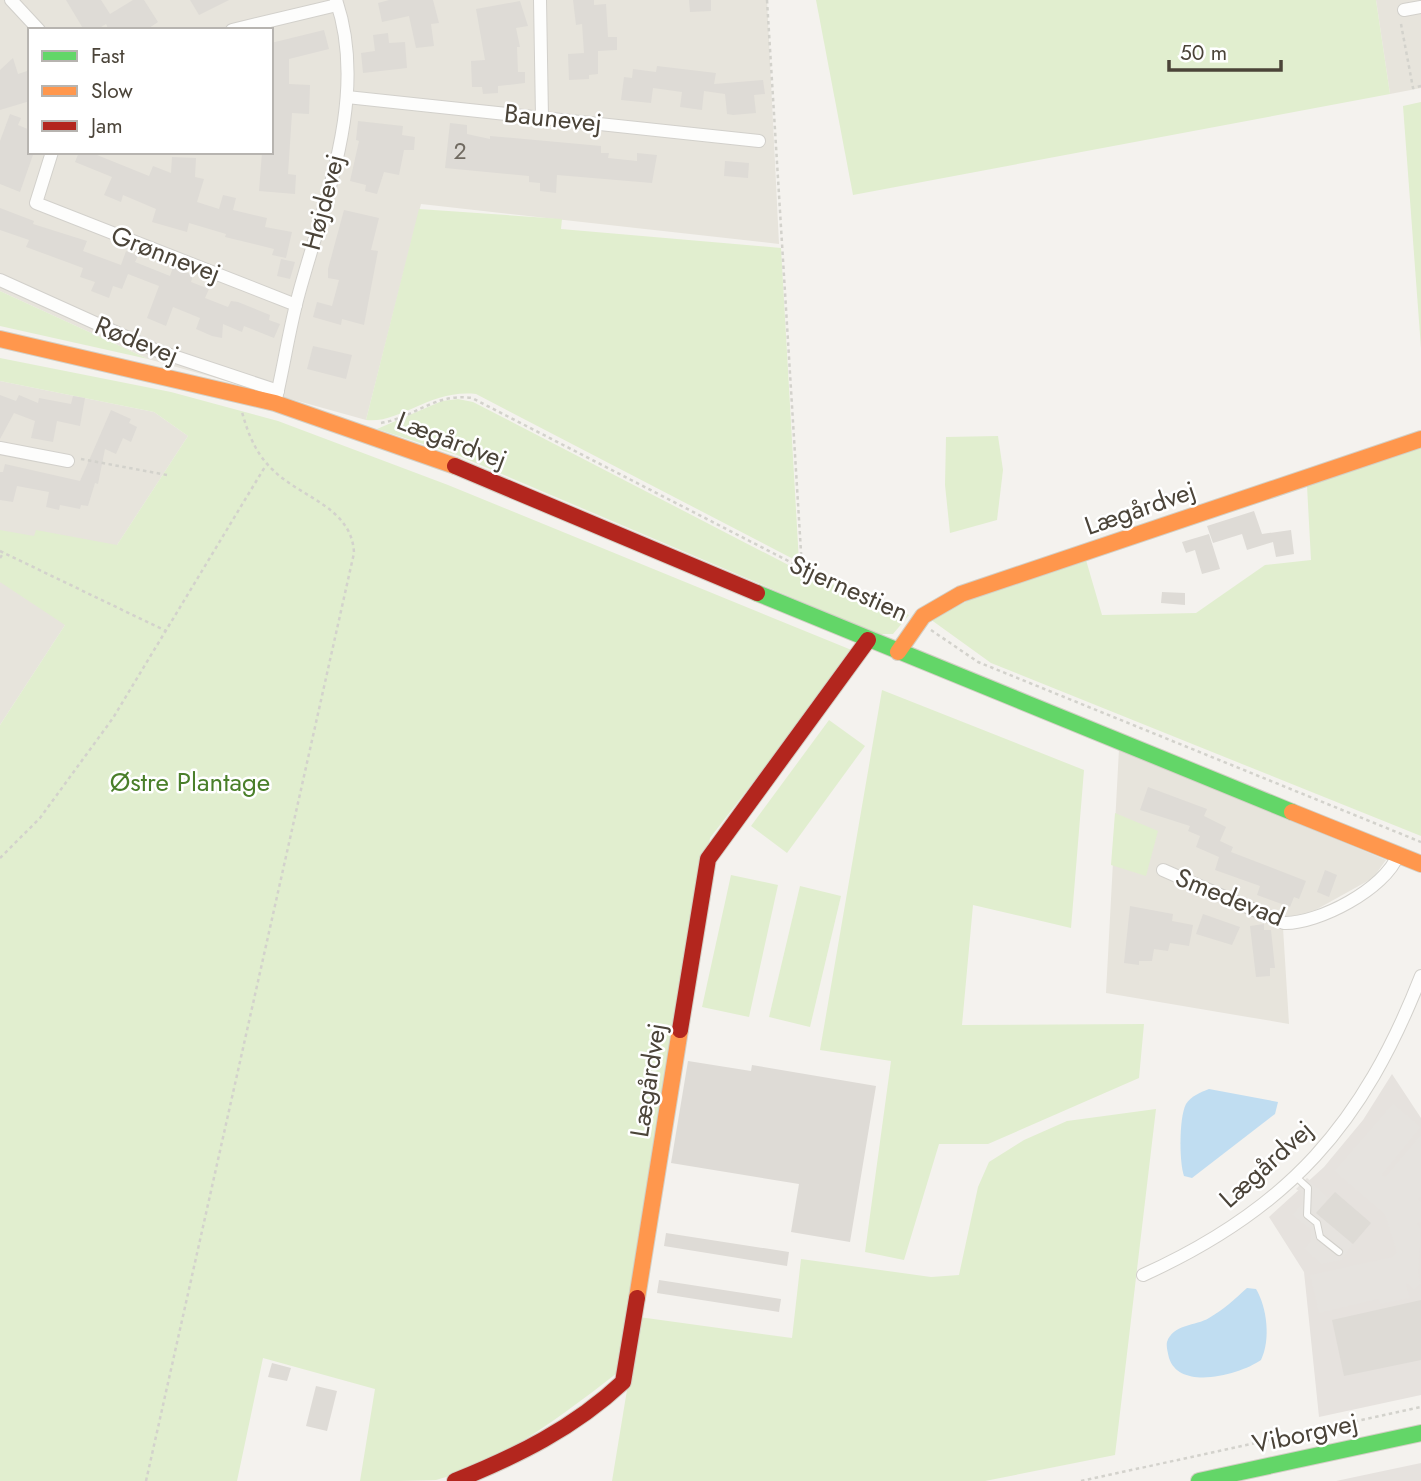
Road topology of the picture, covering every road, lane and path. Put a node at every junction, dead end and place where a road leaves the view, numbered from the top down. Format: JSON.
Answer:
{"nodes":[{"id":1,"x":11,"y":0,"type":"edge"},
{"id":2,"x":540,"y":0,"type":"edge"},
{"id":3,"x":766,"y":0,"type":"edge"},
{"id":4,"x":337,"y":2,"type":"edge"},
{"id":5,"x":1421,"y":7,"type":"edge"},
{"id":6,"x":1401,"y":11,"type":"joint"},
{"id":7,"x":37,"y":28,"type":"edge"},
{"id":8,"x":240,"y":28,"type":"edge"},
{"id":9,"x":1421,"y":86,"type":"edge"},
{"id":10,"x":347,"y":97,"type":"junction"},
{"id":11,"x":542,"y":117,"type":"junction"},
{"id":12,"x":760,"y":141,"type":"dead end"},
{"id":13,"x":51,"y":154,"type":"edge"},
{"id":14,"x":0,"y":280,"type":"edge"},
{"id":15,"x":296,"y":306,"type":"junction"},
{"id":16,"x":0,"y":339,"type":"edge"},
{"id":17,"x":277,"y":397,"type":"junction"},
{"id":18,"x":253,"y":412,"type":"dead end"},
{"id":19,"x":378,"y":424,"type":"dead end"},
{"id":20,"x":1421,"y":439,"type":"edge"},
{"id":21,"x":0,"y":448,"type":"edge"},
{"id":22,"x":68,"y":461,"type":"joint"},
{"id":23,"x":267,"y":464,"type":"junction"},
{"id":24,"x":167,"y":475,"type":"dead end"},
{"id":25,"x":2,"y":551,"type":"edge"},
{"id":26,"x":0,"y":558,"type":"edge"},
{"id":27,"x":802,"y":568,"type":"junction"},
{"id":28,"x":918,"y":618,"type":"junction"},
{"id":29,"x":166,"y":631,"type":"junction"},
{"id":30,"x":868,"y":640,"type":"junction"},
{"id":31,"x":898,"y":652,"type":"junction"},
{"id":32,"x":1421,"y":842,"type":"edge"},
{"id":33,"x":1398,"y":855,"type":"junction"},
{"id":34,"x":0,"y":858,"type":"edge"},
{"id":35,"x":1421,"y":864,"type":"edge"},
{"id":36,"x":1163,"y":870,"type":"dead end"},
{"id":37,"x":1421,"y":976,"type":"edge"},
{"id":38,"x":1296,"y":1177,"type":"junction"},
{"id":39,"x":1339,"y":1252,"type":"dead end"},
{"id":40,"x":1143,"y":1275,"type":"dead end"},
{"id":41,"x":1421,"y":1408,"type":"edge"},
{"id":42,"x":1421,"y":1433,"type":"edge"},
{"id":43,"x":146,"y":1481,"type":"edge"},
{"id":44,"x":455,"y":1481,"type":"edge"},
{"id":45,"x":1081,"y":1481,"type":"edge"},
{"id":46,"x":1199,"y":1481,"type":"edge"}],
"edges":[{"from":1,"to":7,"type":"street"},
{"from":2,"to":11,"type":"street"},
{"from":3,"to":27,"type":"path"},
{"from":4,"to":8,"type":"street"},
{"from":4,"to":10,"type":"street","name":"Højdevej"},
{"from":5,"to":6,"type":"street"},
{"from":6,"to":9,"type":"path"},
{"from":10,"to":11,"type":"street","name":"Baunevej"},
{"from":10,"to":15,"type":"street","name":"Højdevej"},
{"from":11,"to":12,"type":"street","name":"Baunevej"},
{"from":13,"to":15,"type":"street","name":"Grønnevej"},
{"from":14,"to":17,"type":"street","name":"Rødevej"},
{"from":15,"to":17,"type":"street","name":"Højdevej"},
{"from":16,"to":17,"type":"street","name":"Lægårdvej"},
{"from":17,"to":30,"type":"street","name":"Lægårdvej"},
{"from":18,"to":23,"type":"path"},
{"from":19,"to":27,"type":"path","name":"Stjernestien"},
{"from":20,"to":28,"type":"street","name":"Lægårdvej"},
{"from":21,"to":22,"type":"street"},
{"from":22,"to":24,"type":"path"},
{"from":23,"to":29,"type":"path"},
{"from":23,"to":43,"type":"path"},
{"from":25,"to":26,"type":"path"},
{"from":25,"to":29,"type":"path"},
{"from":27,"to":28,"type":"path","name":"Stjernestien"},
{"from":28,"to":31,"type":"street","name":"Lægårdvej"},
{"from":28,"to":32,"type":"path","name":"Stjernestien"},
{"from":29,"to":34,"type":"path"},
{"from":30,"to":31,"type":"street","name":"Lægårdvej"},
{"from":30,"to":44,"type":"street","name":"Lægårdvej"},
{"from":31,"to":33,"type":"street","name":"Lægårdvej"},
{"from":33,"to":35,"type":"street","name":"Lægårdvej"},
{"from":33,"to":36,"type":"street","name":"Smedevad"},
{"from":37,"to":38,"type":"street","name":"Lægårdvej"},
{"from":38,"to":39,"type":"lane"},
{"from":38,"to":40,"type":"street","name":"Lægårdvej"},
{"from":41,"to":45,"type":"path"},
{"from":42,"to":46,"type":"street","name":"Viborgvej"}]}
